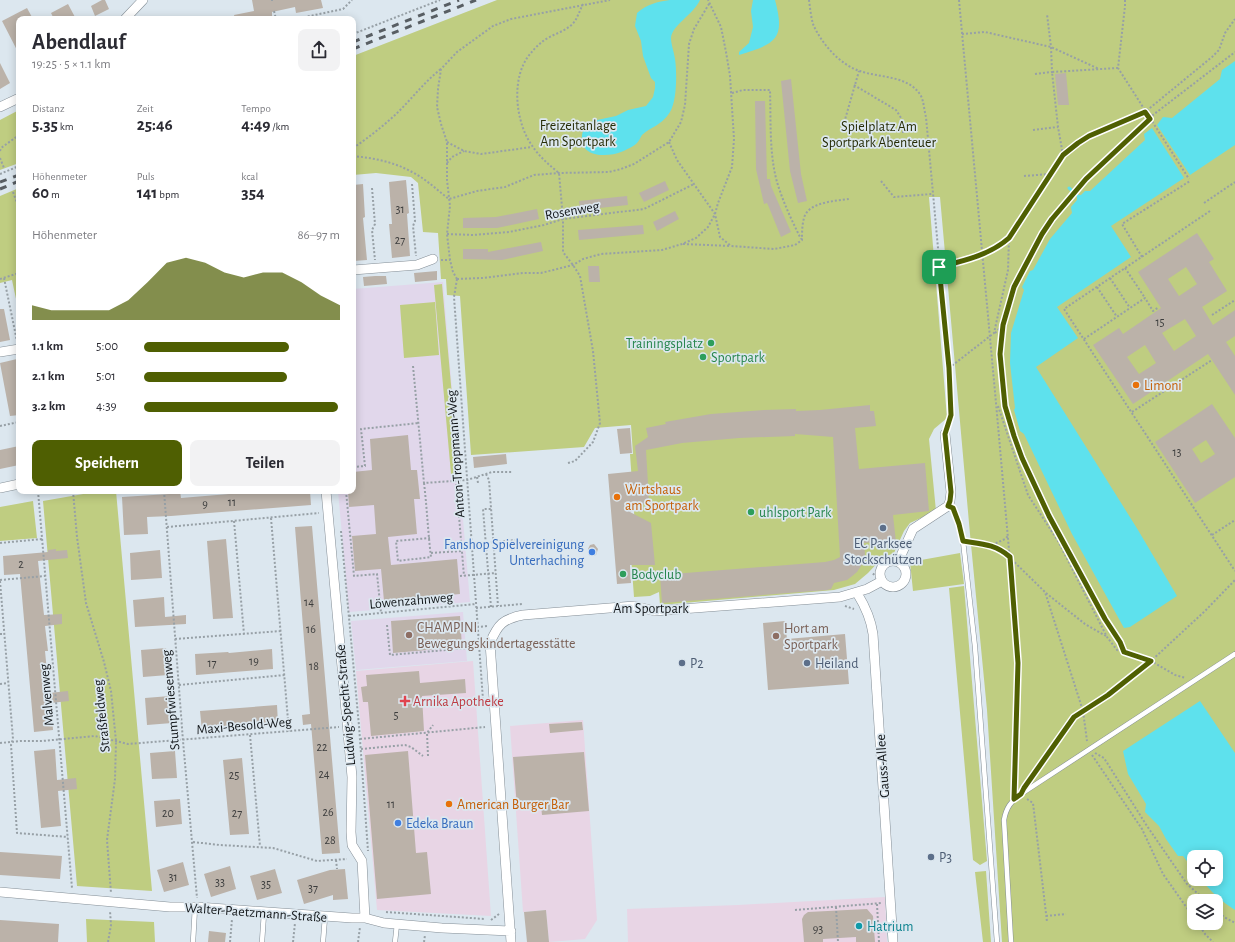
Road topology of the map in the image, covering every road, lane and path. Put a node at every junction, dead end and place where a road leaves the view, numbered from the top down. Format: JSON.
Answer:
{"nodes":[{"id":1,"x":143,"y":0,"type":"edge"},
{"id":2,"x":352,"y":0,"type":"edge"},
{"id":3,"x":440,"y":0,"type":"edge"},
{"id":4,"x":610,"y":0,"type":"edge"},
{"id":5,"x":708,"y":0,"type":"edge"},
{"id":6,"x":809,"y":0,"type":"edge"},
{"id":7,"x":959,"y":0,"type":"edge"},
{"id":8,"x":1125,"y":0,"type":"edge"},
{"id":9,"x":433,"y":1,"type":"edge"},
{"id":10,"x":583,"y":4,"type":"junction"},
{"id":11,"x":709,"y":4,"type":"junction"},
{"id":12,"x":274,"y":11,"type":"dead end"},
{"id":13,"x":1047,"y":14,"type":"dead end"},
{"id":14,"x":128,"y":16,"type":"edge"},
{"id":15,"x":275,"y":16,"type":"edge"},
{"id":16,"x":310,"y":16,"type":"edge"},
{"id":17,"x":1235,"y":19,"type":"edge"},
{"id":18,"x":356,"y":33,"type":"edge"},
{"id":19,"x":962,"y":34,"type":"junction"},
{"id":20,"x":1051,"y":47,"type":"junction"},
{"id":21,"x":1235,"y":52,"type":"edge"},
{"id":22,"x":1118,"y":68,"type":"junction"},
{"id":23,"x":442,"y":69,"type":"junction"},
{"id":24,"x":1101,"y":69,"type":"junction"},
{"id":25,"x":859,"y":71,"type":"junction"},
{"id":26,"x":1052,"y":72,"type":"junction"},
{"id":27,"x":1035,"y":74,"type":"dead end"},
{"id":28,"x":854,"y":85,"type":"junction"},
{"id":29,"x":732,"y":93,"type":"junction"},
{"id":30,"x":16,"y":99,"type":"edge"},
{"id":31,"x":0,"y":107,"type":"edge"},
{"id":32,"x":1145,"y":112,"type":"junction"},
{"id":33,"x":1149,"y":118,"type":"junction"},
{"id":34,"x":1058,"y":127,"type":"junction"},
{"id":35,"x":842,"y":130,"type":"dead end"},
{"id":36,"x":1032,"y":130,"type":"dead end"},
{"id":37,"x":903,"y":133,"type":"dead end"},
{"id":38,"x":16,"y":137,"type":"edge"},
{"id":39,"x":447,"y":142,"type":"junction"},
{"id":40,"x":669,"y":142,"type":"junction"},
{"id":41,"x":356,"y":146,"type":"edge"},
{"id":42,"x":532,"y":147,"type":"junction"},
{"id":43,"x":0,"y":151,"type":"edge"},
{"id":44,"x":464,"y":151,"type":"junction"},
{"id":45,"x":1063,"y":155,"type":"junction"},
{"id":46,"x":356,"y":156,"type":"edge"},
{"id":47,"x":0,"y":158,"type":"edge"},
{"id":48,"x":448,"y":163,"type":"junction"},
{"id":49,"x":16,"y":167,"type":"edge"},
{"id":50,"x":4,"y":168,"type":"dead end"},
{"id":51,"x":559,"y":173,"type":"junction"},
{"id":52,"x":0,"y":174,"type":"edge"},
{"id":53,"x":1050,"y":174,"type":"junction"},
{"id":54,"x":1024,"y":176,"type":"dead end"},
{"id":55,"x":881,"y":181,"type":"dead end"},
{"id":56,"x":1235,"y":182,"type":"edge"},
{"id":57,"x":412,"y":184,"type":"dead end"},
{"id":58,"x":694,"y":184,"type":"junction"},
{"id":59,"x":372,"y":188,"type":"dead end"},
{"id":60,"x":13,"y":192,"type":"dead end"},
{"id":61,"x":932,"y":194,"type":"junction"},
{"id":62,"x":849,"y":198,"type":"dead end"},
{"id":63,"x":449,"y":199,"type":"junction"},
{"id":64,"x":16,"y":200,"type":"edge"},
{"id":65,"x":1204,"y":202,"type":"dead end"},
{"id":66,"x":1210,"y":211,"type":"dead end"},
{"id":67,"x":715,"y":214,"type":"junction"},
{"id":68,"x":563,"y":219,"type":"junction"},
{"id":69,"x":447,"y":234,"type":"junction"},
{"id":70,"x":1009,"y":238,"type":"junction"},
{"id":71,"x":802,"y":240,"type":"junction"},
{"id":72,"x":682,"y":244,"type":"junction"},
{"id":73,"x":732,"y":246,"type":"junction"},
{"id":74,"x":983,"y":253,"type":"junction"},
{"id":75,"x":1142,"y":256,"type":"junction"},
{"id":76,"x":433,"y":259,"type":"dead end"},
{"id":77,"x":416,"y":265,"type":"junction"},
{"id":78,"x":573,"y":265,"type":"junction"},
{"id":79,"x":939,"y":267,"type":"junction"},
{"id":80,"x":375,"y":268,"type":"junction"},
{"id":81,"x":1125,"y":268,"type":"junction"},
{"id":82,"x":356,"y":270,"type":"edge"},
{"id":83,"x":16,"y":274,"type":"edge"},
{"id":84,"x":4,"y":278,"type":"junction"},
{"id":85,"x":1110,"y":278,"type":"junction"},
{"id":86,"x":0,"y":279,"type":"edge"},
{"id":87,"x":457,"y":279,"type":"junction"},
{"id":88,"x":1097,"y":287,"type":"junction"},
{"id":89,"x":1145,"y":298,"type":"junction"},
{"id":90,"x":1235,"y":300,"type":"edge"},
{"id":91,"x":1159,"y":307,"type":"dead end"},
{"id":92,"x":1130,"y":308,"type":"junction"},
{"id":93,"x":1212,"y":315,"type":"dead end"},
{"id":94,"x":1117,"y":316,"type":"junction"},
{"id":95,"x":1003,"y":325,"type":"junction"},
{"id":96,"x":994,"y":333,"type":"junction"},
{"id":97,"x":16,"y":335,"type":"edge"},
{"id":98,"x":990,"y":337,"type":"junction"},
{"id":99,"x":1084,"y":339,"type":"junction"},
{"id":100,"x":16,"y":346,"type":"edge"},
{"id":101,"x":0,"y":352,"type":"edge"},
{"id":102,"x":1212,"y":360,"type":"dead end"},
{"id":103,"x":413,"y":366,"type":"dead end"},
{"id":104,"x":949,"y":368,"type":"junction"},
{"id":105,"x":996,"y":403,"type":"junction"},
{"id":106,"x":1132,"y":412,"type":"junction"},
{"id":107,"x":16,"y":423,"type":"edge"},
{"id":108,"x":419,"y":423,"type":"junction"},
{"id":109,"x":0,"y":426,"type":"edge"},
{"id":110,"x":945,"y":434,"type":"joint"},
{"id":111,"x":568,"y":463,"type":"dead end"},
{"id":112,"x":356,"y":467,"type":"edge"},
{"id":113,"x":512,"y":472,"type":"dead end"},
{"id":114,"x":486,"y":474,"type":"junction"},
{"id":115,"x":477,"y":477,"type":"junction"},
{"id":116,"x":456,"y":480,"type":"junction"},
{"id":117,"x":467,"y":480,"type":"junction"},
{"id":118,"x":424,"y":483,"type":"junction"},
{"id":119,"x":478,"y":483,"type":"dead end"},
{"id":120,"x":16,"y":485,"type":"edge"},
{"id":121,"x":0,"y":488,"type":"edge"},
{"id":122,"x":38,"y":494,"type":"edge"},
{"id":123,"x":74,"y":494,"type":"edge"},
{"id":124,"x":164,"y":494,"type":"edge"},
{"id":125,"x":326,"y":494,"type":"edge"},
{"id":126,"x":346,"y":494,"type":"edge"},
{"id":127,"x":948,"y":506,"type":"junction"},
{"id":128,"x":491,"y":509,"type":"junction"},
{"id":129,"x":318,"y":513,"type":"dead end"},
{"id":130,"x":271,"y":518,"type":"junction"},
{"id":131,"x":1235,"y":520,"type":"edge"},
{"id":132,"x":234,"y":522,"type":"junction"},
{"id":133,"x":167,"y":528,"type":"junction"},
{"id":134,"x":340,"y":530,"type":"dead end"},
{"id":135,"x":1008,"y":535,"type":"junction"},
{"id":136,"x":1212,"y":535,"type":"junction"},
{"id":137,"x":430,"y":538,"type":"junction"},
{"id":138,"x":42,"y":539,"type":"junction"},
{"id":139,"x":517,"y":540,"type":"dead end"},
{"id":140,"x":963,"y":541,"type":"junction"},
{"id":141,"x":493,"y":542,"type":"junction"},
{"id":142,"x":0,"y":543,"type":"edge"},
{"id":143,"x":486,"y":543,"type":"junction"},
{"id":144,"x":471,"y":544,"type":"junction"},
{"id":145,"x":992,"y":545,"type":"junction"},
{"id":146,"x":462,"y":551,"type":"junction"},
{"id":147,"x":431,"y":553,"type":"junction"},
{"id":148,"x":1010,"y":557,"type":"junction"},
{"id":149,"x":897,"y":558,"type":"junction"},
{"id":150,"x":1235,"y":571,"type":"edge"},
{"id":151,"x":496,"y":573,"type":"junction"},
{"id":152,"x":488,"y":574,"type":"junction"},
{"id":153,"x":474,"y":575,"type":"junction"},
{"id":154,"x":872,"y":575,"type":"dead end"},
{"id":155,"x":45,"y":576,"type":"junction"},
{"id":156,"x":460,"y":576,"type":"dead end"},
{"id":157,"x":464,"y":576,"type":"junction"},
{"id":158,"x":1235,"y":580,"type":"edge"},
{"id":159,"x":0,"y":581,"type":"edge"},
{"id":160,"x":882,"y":581,"type":"junction"},
{"id":161,"x":857,"y":592,"type":"junction"},
{"id":162,"x":1045,"y":592,"type":"junction"},
{"id":163,"x":476,"y":604,"type":"junction"},
{"id":164,"x":498,"y":606,"type":"dead end"},
{"id":165,"x":839,"y":606,"type":"dead end"},
{"id":166,"x":491,"y":607,"type":"dead end"},
{"id":167,"x":380,"y":613,"type":"junction"},
{"id":168,"x":859,"y":613,"type":"dead end"},
{"id":169,"x":349,"y":616,"type":"junction"},
{"id":170,"x":387,"y":625,"type":"dead end"},
{"id":171,"x":478,"y":627,"type":"dead end"},
{"id":172,"x":281,"y":631,"type":"junction"},
{"id":173,"x":0,"y":634,"type":"edge"},
{"id":174,"x":4,"y":634,"type":"junction"},
{"id":175,"x":244,"y":634,"type":"junction"},
{"id":176,"x":1107,"y":637,"type":"junction"},
{"id":177,"x":175,"y":639,"type":"junction"},
{"id":178,"x":479,"y":647,"type":"dead end"},
{"id":179,"x":1124,"y":652,"type":"junction"},
{"id":180,"x":1235,"y":654,"type":"edge"},
{"id":181,"x":1151,"y":661,"type":"junction"},
{"id":182,"x":285,"y":675,"type":"junction"},
{"id":183,"x":1193,"y":681,"type":"junction"},
{"id":184,"x":8,"y":683,"type":"junction"},
{"id":185,"x":0,"y":684,"type":"edge"},
{"id":186,"x":179,"y":685,"type":"junction"},
{"id":187,"x":1083,"y":711,"type":"junction"},
{"id":188,"x":434,"y":725,"type":"dead end"},
{"id":189,"x":347,"y":727,"type":"junction"},
{"id":190,"x":485,"y":727,"type":"dead end"},
{"id":191,"x":289,"y":732,"type":"junction"},
{"id":192,"x":427,"y":733,"type":"junction"},
{"id":193,"x":250,"y":735,"type":"junction"},
{"id":194,"x":59,"y":738,"type":"junction"},
{"id":195,"x":360,"y":739,"type":"junction"},
{"id":196,"x":183,"y":740,"type":"junction"},
{"id":197,"x":116,"y":741,"type":"junction"},
{"id":198,"x":11,"y":742,"type":"junction"},
{"id":199,"x":0,"y":743,"type":"edge"},
{"id":200,"x":361,"y":749,"type":"junction"},
{"id":201,"x":1089,"y":750,"type":"junction"},
{"id":202,"x":423,"y":756,"type":"dead end"},
{"id":203,"x":428,"y":756,"type":"dead end"},
{"id":204,"x":1021,"y":794,"type":"junction"},
{"id":205,"x":1014,"y":799,"type":"junction"},
{"id":206,"x":68,"y":837,"type":"junction"},
{"id":207,"x":193,"y":842,"type":"junction"},
{"id":208,"x":260,"y":846,"type":"junction"},
{"id":209,"x":368,"y":857,"type":"dead end"},
{"id":210,"x":347,"y":859,"type":"dead end"},
{"id":211,"x":336,"y":860,"type":"junction"},
{"id":212,"x":337,"y":870,"type":"dead end"},
{"id":213,"x":0,"y":892,"type":"edge"},
{"id":214,"x":1198,"y":894,"type":"edge"},
{"id":215,"x":72,"y":898,"type":"junction"},
{"id":216,"x":111,"y":902,"type":"junction"},
{"id":217,"x":196,"y":907,"type":"junction"},
{"id":218,"x":836,"y":907,"type":"junction"},
{"id":219,"x":1187,"y":908,"type":"edge"},
{"id":220,"x":795,"y":910,"type":"dead end"},
{"id":221,"x":232,"y":911,"type":"junction"},
{"id":222,"x":379,"y":912,"type":"dead end"},
{"id":223,"x":264,"y":913,"type":"junction"},
{"id":224,"x":500,"y":913,"type":"dead end"},
{"id":225,"x":1066,"y":914,"type":"dead end"},
{"id":226,"x":295,"y":915,"type":"junction"},
{"id":227,"x":326,"y":916,"type":"junction"},
{"id":228,"x":1046,"y":916,"type":"junction"},
{"id":229,"x":1223,"y":916,"type":"edge"},
{"id":230,"x":363,"y":918,"type":"junction"},
{"id":231,"x":1047,"y":922,"type":"dead end"},
{"id":232,"x":1235,"y":923,"type":"edge"},
{"id":233,"x":397,"y":924,"type":"junction"},
{"id":234,"x":1202,"y":930,"type":"edge"},
{"id":235,"x":511,"y":931,"type":"junction"},
{"id":236,"x":108,"y":942,"type":"edge"},
{"id":237,"x":193,"y":942,"type":"edge"},
{"id":238,"x":230,"y":942,"type":"edge"},
{"id":239,"x":262,"y":942,"type":"edge"},
{"id":240,"x":293,"y":942,"type":"edge"},
{"id":241,"x":323,"y":942,"type":"edge"},
{"id":242,"x":358,"y":942,"type":"edge"},
{"id":243,"x":395,"y":942,"type":"edge"},
{"id":244,"x":512,"y":942,"type":"edge"},
{"id":245,"x":838,"y":942,"type":"edge"},
{"id":246,"x":879,"y":942,"type":"edge"},
{"id":247,"x":893,"y":942,"type":"edge"},
{"id":248,"x":997,"y":942,"type":"edge"},
{"id":249,"x":1011,"y":942,"type":"edge"},
{"id":250,"x":1213,"y":942,"type":"edge"}],
"edges":[{"from":1,"to":14,"type":"street"},
{"from":2,"to":16,"type":"path"},
{"from":3,"to":9,"type":"path"},
{"from":4,"to":10,"type":"path"},
{"from":5,"to":11,"type":"path"},
{"from":6,"to":25,"type":"path"},
{"from":7,"to":19,"type":"path"},
{"from":8,"to":22,"type":"path"},
{"from":9,"to":18,"type":"path"},
{"from":10,"to":23,"type":"path"},
{"from":10,"to":42,"type":"path"},
{"from":11,"to":29,"type":"path"},
{"from":11,"to":40,"type":"path"},
{"from":12,"to":15,"type":"path"},
{"from":13,"to":20,"type":"path"},
{"from":17,"to":32,"type":"path"},
{"from":19,"to":20,"type":"path"},
{"from":19,"to":74,"type":"path"},
{"from":20,"to":24,"type":"path"},
{"from":20,"to":26,"type":"path"},
{"from":21,"to":33,"type":"path"},
{"from":22,"to":24,"type":"path"},
{"from":22,"to":32,"type":"path"},
{"from":23,"to":39,"type":"path"},
{"from":23,"to":41,"type":"path"},
{"from":24,"to":26,"type":"path"},
{"from":25,"to":28,"type":"path"},
{"from":25,"to":61,"type":"path"},
{"from":26,"to":27,"type":"path"},
{"from":26,"to":34,"type":"path"},
{"from":28,"to":35,"type":"path"},
{"from":28,"to":37,"type":"path"},
{"from":29,"to":67,"type":"path"},
{"from":29,"to":71,"type":"path"},
{"from":30,"to":31,"type":"street"},
{"from":32,"to":33,"type":"path"},
{"from":32,"to":45,"type":"path"},
{"from":33,"to":75,"type":"path"},
{"from":33,"to":95,"type":"path"},
{"from":34,"to":36,"type":"path"},
{"from":34,"to":45,"type":"path"},
{"from":38,"to":43,"type":"path"},
{"from":39,"to":44,"type":"path"},
{"from":39,"to":48,"type":"path"},
{"from":40,"to":51,"type":"path"},
{"from":40,"to":58,"type":"path"},
{"from":42,"to":44,"type":"path"},
{"from":42,"to":51,"type":"path"},
{"from":44,"to":48,"type":"path"},
{"from":45,"to":53,"type":"path"},
{"from":46,"to":63,"type":"path"},
{"from":47,"to":50,"type":"path"},
{"from":48,"to":63,"type":"path"},
{"from":49,"to":52,"type":"path"},
{"from":51,"to":63,"type":"path"},
{"from":51,"to":68,"type":"path"},
{"from":53,"to":54,"type":"path"},
{"from":53,"to":70,"type":"path"},
{"from":55,"to":61,"type":"path"},
{"from":56,"to":65,"type":"path"},
{"from":57,"to":77,"type":"path"},
{"from":58,"to":67,"type":"path"},
{"from":58,"to":68,"type":"path","name":"Rosenweg"},
{"from":59,"to":80,"type":"path"},
{"from":60,"to":64,"type":"path"},
{"from":61,"to":79,"type":"path"},
{"from":62,"to":71,"type":"path"},
{"from":63,"to":69,"type":"path"},
{"from":66,"to":75,"type":"path"},
{"from":67,"to":72,"type":"path"},
{"from":67,"to":73,"type":"path"},
{"from":68,"to":69,"type":"path","name":"Rosenweg"},
{"from":68,"to":78,"type":"path"},
{"from":69,"to":87,"type":"path"},
{"from":70,"to":74,"type":"path"},
{"from":70,"to":96,"type":"path"},
{"from":71,"to":73,"type":"path"},
{"from":72,"to":73,"type":"path"},
{"from":72,"to":78,"type":"path"},
{"from":74,"to":79,"type":"path"},
{"from":74,"to":98,"type":"path"},
{"from":75,"to":81,"type":"path"},
{"from":76,"to":77,"type":"street"},
{"from":77,"to":80,"type":"street"},
{"from":78,"to":87,"type":"path"},
{"from":78,"to":111,"type":"path"},
{"from":79,"to":104,"type":"path"},
{"from":80,"to":82,"type":"street"},
{"from":81,"to":85,"type":"path"},
{"from":81,"to":89,"type":"path"},
{"from":83,"to":84,"type":"path"},
{"from":84,"to":86,"type":"path"},
{"from":84,"to":97,"type":"path"},
{"from":85,"to":88,"type":"path"},
{"from":85,"to":92,"type":"path"},
{"from":87,"to":117,"type":"path","name":"Anton-Troppmann-Weg"},
{"from":88,"to":94,"type":"path"},
{"from":88,"to":99,"type":"path"},
{"from":89,"to":91,"type":"path"},
{"from":89,"to":92,"type":"path"},
{"from":90,"to":93,"type":"path"},
{"from":92,"to":94,"type":"path"},
{"from":94,"to":99,"type":"path"},
{"from":95,"to":96,"type":"path"},
{"from":95,"to":179,"type":"path"},
{"from":96,"to":98,"type":"path"},
{"from":98,"to":104,"type":"path"},
{"from":98,"to":105,"type":"path"},
{"from":99,"to":106,"type":"path"},
{"from":100,"to":101,"type":"street"},
{"from":102,"to":106,"type":"path"},
{"from":103,"to":108,"type":"path"},
{"from":104,"to":110,"type":"path"},
{"from":105,"to":135,"type":"path"},
{"from":105,"to":176,"type":"path"},
{"from":106,"to":136,"type":"path"},
{"from":107,"to":109,"type":"path"},
{"from":108,"to":112,"type":"path"},
{"from":108,"to":118,"type":"path"},
{"from":110,"to":127,"type":"street"},
{"from":113,"to":114,"type":"path"},
{"from":114,"to":115,"type":"path"},
{"from":114,"to":128,"type":"path"},
{"from":115,"to":117,"type":"path"},
{"from":115,"to":119,"type":"path"},
{"from":116,"to":117,"type":"path"},
{"from":116,"to":118,"type":"path"},
{"from":116,"to":146,"type":"path"},
{"from":117,"to":144,"type":"path","name":"Anton-Troppmann-Weg"},
{"from":118,"to":137,"type":"path"},
{"from":120,"to":121,"type":"street"},
{"from":122,"to":138,"type":"path","name":"Malvenweg"},
{"from":123,"to":197,"type":"path","name":"Straßfeldweg"},
{"from":124,"to":133,"type":"path","name":"Stumpfwiesenweg"},
{"from":125,"to":189,"type":"street","name":"Ludwig-Specht-Straße"},
{"from":126,"to":167,"type":"path"},
{"from":127,"to":140,"type":"lane"},
{"from":127,"to":149,"type":"street"},
{"from":128,"to":141,"type":"path"},
{"from":128,"to":143,"type":"path"},
{"from":129,"to":130,"type":"path"},
{"from":130,"to":132,"type":"path"},
{"from":130,"to":172,"type":"path"},
{"from":131,"to":136,"type":"path"},
{"from":132,"to":133,"type":"path"},
{"from":132,"to":175,"type":"path"},
{"from":133,"to":177,"type":"path","name":"Stumpfwiesenweg"},
{"from":134,"to":169,"type":"path"},
{"from":135,"to":145,"type":"path"},
{"from":135,"to":148,"type":"path"},
{"from":136,"to":150,"type":"path"},
{"from":137,"to":147,"type":"path"},
{"from":137,"to":147,"type":"path"},
{"from":138,"to":142,"type":"path"},
{"from":138,"to":155,"type":"path","name":"Malvenweg"},
{"from":139,"to":141,"type":"path"},
{"from":140,"to":145,"type":"path"},
{"from":140,"to":248,"type":"lane"},
{"from":141,"to":143,"type":"path"},
{"from":141,"to":151,"type":"path"},
{"from":143,"to":144,"type":"path"},
{"from":143,"to":152,"type":"path"},
{"from":144,"to":153,"type":"path","name":"Anton-Troppmann-Weg"},
{"from":145,"to":148,"type":"path"},
{"from":146,"to":147,"type":"path"},
{"from":146,"to":157,"type":"path"},
{"from":148,"to":162,"type":"path"},
{"from":148,"to":205,"type":"path"},
{"from":149,"to":154,"type":"path"},
{"from":149,"to":160,"type":"street"},
{"from":149,"to":160,"type":"street"},
{"from":151,"to":152,"type":"path"},
{"from":151,"to":164,"type":"path"},
{"from":152,"to":153,"type":"path"},
{"from":152,"to":166,"type":"path"},
{"from":153,"to":157,"type":"path"},
{"from":153,"to":163,"type":"path","name":"Anton-Troppmann-Weg"},
{"from":155,"to":159,"type":"path"},
{"from":155,"to":194,"type":"path","name":"Malvenweg"},
{"from":156,"to":157,"type":"path"},
{"from":158,"to":181,"type":"path"},
{"from":159,"to":174,"type":"path"},
{"from":160,"to":161,"type":"street","name":"Am Sportpark"},
{"from":161,"to":235,"type":"street","name":"Am Sportpark"},
{"from":161,"to":247,"type":"street","name":"Gauss-Allee"},
{"from":162,"to":176,"type":"path"},
{"from":162,"to":187,"type":"path"},
{"from":163,"to":167,"type":"path","name":"Löwenzahnweg"},
{"from":163,"to":171,"type":"path","name":"Anton-Troppmann-Weg"},
{"from":165,"to":168,"type":"path"},
{"from":167,"to":169,"type":"path","name":"Löwenzahnweg"},
{"from":169,"to":195,"type":"path"},
{"from":170,"to":178,"type":"path"},
{"from":172,"to":175,"type":"path"},
{"from":172,"to":182,"type":"path"},
{"from":173,"to":174,"type":"path"},
{"from":174,"to":184,"type":"path"},
{"from":175,"to":177,"type":"path"},
{"from":176,"to":179,"type":"path"},
{"from":177,"to":186,"type":"path","name":"Stumpfwiesenweg"},
{"from":179,"to":181,"type":"path"},
{"from":180,"to":183,"type":"lane"},
{"from":181,"to":183,"type":"path"},
{"from":181,"to":187,"type":"path"},
{"from":182,"to":186,"type":"path"},
{"from":182,"to":191,"type":"path"},
{"from":183,"to":201,"type":"lane"},
{"from":184,"to":185,"type":"path"},
{"from":184,"to":198,"type":"path"},
{"from":186,"to":196,"type":"path","name":"Stumpfwiesenweg"},
{"from":187,"to":201,"type":"path"},
{"from":187,"to":204,"type":"path"},
{"from":188,"to":192,"type":"path"},
{"from":189,"to":191,"type":"path","name":"Maxi-Besold-Weg"},
{"from":189,"to":230,"type":"street","name":"Ludwig-Specht-Straße"},
{"from":190,"to":192,"type":"path"},
{"from":191,"to":193,"type":"path","name":"Maxi-Besold-Weg"},
{"from":192,"to":195,"type":"path"},
{"from":192,"to":203,"type":"path"},
{"from":193,"to":196,"type":"path","name":"Maxi-Besold-Weg"},
{"from":193,"to":208,"type":"path"},
{"from":194,"to":197,"type":"path","name":"Maxi-Besold-Weg"},
{"from":194,"to":198,"type":"path","name":"Maxi-Besold-Weg"},
{"from":194,"to":206,"type":"path","name":"Malvenweg"},
{"from":195,"to":200,"type":"path"},
{"from":196,"to":197,"type":"path","name":"Maxi-Besold-Weg"},
{"from":196,"to":207,"type":"path","name":"Stumpfwiesenweg"},
{"from":197,"to":216,"type":"path","name":"Straßfeldweg"},
{"from":198,"to":199,"type":"path","name":"Maxi-Besold-Weg"},
{"from":198,"to":206,"type":"path"},
{"from":200,"to":202,"type":"path"},
{"from":200,"to":209,"type":"path"},
{"from":201,"to":204,"type":"lane"},
{"from":201,"to":214,"type":"path"},
{"from":201,"to":219,"type":"path"},
{"from":204,"to":205,"type":"lane"},
{"from":204,"to":228,"type":"path"},
{"from":205,"to":249,"type":"lane"},
{"from":206,"to":215,"type":"path","name":"Malvenweg"},
{"from":207,"to":208,"type":"path"},
{"from":207,"to":217,"type":"path","name":"Stumpfwiesenweg"},
{"from":208,"to":211,"type":"path"},
{"from":210,"to":211,"type":"path"},
{"from":211,"to":212,"type":"path"},
{"from":213,"to":215,"type":"street","name":"Walter-Paetzmann-Straße"},
{"from":215,"to":216,"type":"street","name":"Walter-Paetzmann-Straße"},
{"from":216,"to":217,"type":"street","name":"Walter-Paetzmann-Straße"},
{"from":216,"to":236,"type":"path","name":"Straßfeldweg"},
{"from":217,"to":221,"type":"street","name":"Walter-Paetzmann-Straße"},
{"from":217,"to":237,"type":"lane"},
{"from":218,"to":220,"type":"path"},
{"from":218,"to":245,"type":"path"},
{"from":218,"to":246,"type":"path"},
{"from":221,"to":223,"type":"street","name":"Walter-Paetzmann-Straße"},
{"from":221,"to":238,"type":"path"},
{"from":222,"to":224,"type":"path"},
{"from":223,"to":226,"type":"street","name":"Walter-Paetzmann-Straße"},
{"from":223,"to":239,"type":"lane"},
{"from":225,"to":228,"type":"path"},
{"from":226,"to":227,"type":"street","name":"Walter-Paetzmann-Straße"},
{"from":226,"to":240,"type":"path"},
{"from":227,"to":230,"type":"street","name":"Walter-Paetzmann-Straße"},
{"from":227,"to":241,"type":"lane"},
{"from":228,"to":231,"type":"path"},
{"from":229,"to":232,"type":"path"},
{"from":230,"to":233,"type":"street","name":"Walter-Paetzmann-Straße"},
{"from":230,"to":242,"type":"path"},
{"from":233,"to":235,"type":"street","name":"Walter-Paetzmann-Straße"},
{"from":233,"to":243,"type":"lane"},
{"from":234,"to":250,"type":"path"},
{"from":235,"to":244,"type":"street","name":"Am Sportpark"}]}
